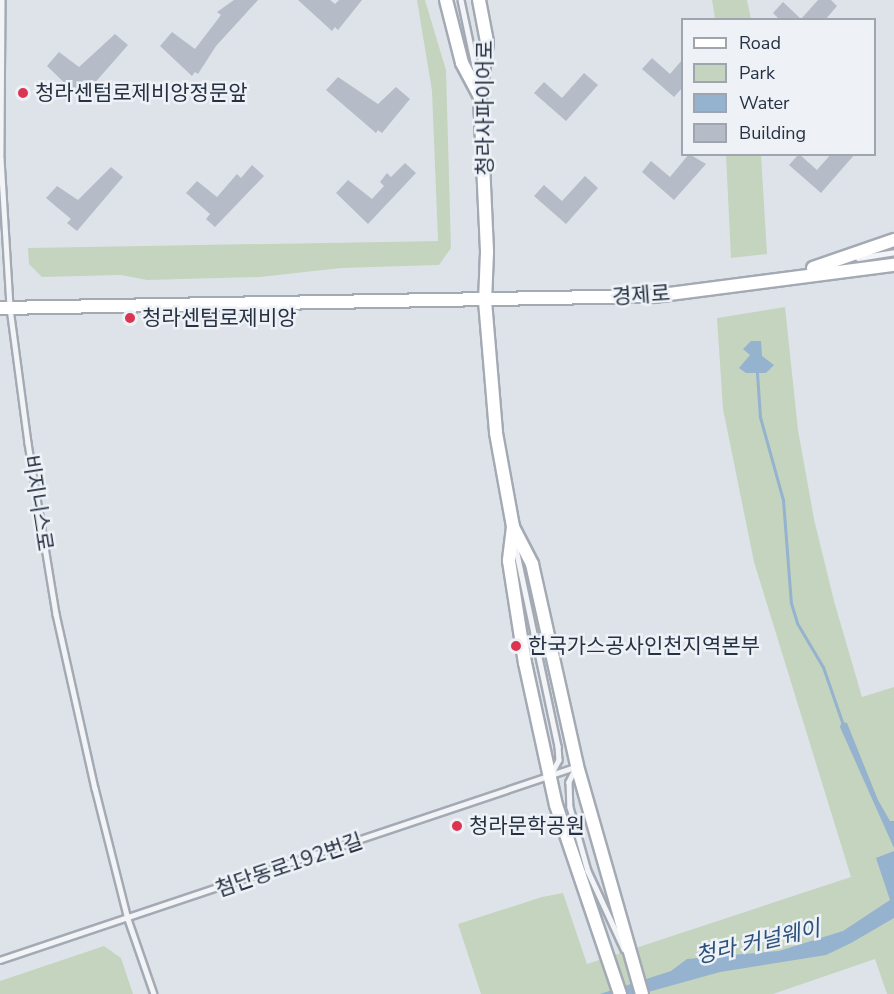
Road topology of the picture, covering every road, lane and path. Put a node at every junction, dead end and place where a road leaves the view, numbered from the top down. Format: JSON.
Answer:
{"nodes":[{"id":1,"x":2,"y":0,"type":"edge"},
{"id":2,"x":446,"y":0,"type":"edge"},
{"id":3,"x":461,"y":0,"type":"edge"},
{"id":4,"x":479,"y":0,"type":"edge"},
{"id":5,"x":480,"y":97,"type":"junction"},
{"id":6,"x":894,"y":240,"type":"edge"},
{"id":7,"x":894,"y":252,"type":"edge"},
{"id":8,"x":832,"y":262,"type":"junction"},
{"id":9,"x":894,"y":265,"type":"edge"},
{"id":10,"x":795,"y":275,"type":"junction"},
{"id":11,"x":485,"y":301,"type":"junction"},
{"id":12,"x":5,"y":308,"type":"edge"},
{"id":13,"x":513,"y":527,"type":"junction"},
{"id":14,"x":577,"y":766,"type":"junction"},
{"id":15,"x":549,"y":777,"type":"junction"},
{"id":16,"x":128,"y":919,"type":"junction"},
{"id":17,"x":630,"y":958,"type":"junction"},
{"id":18,"x":0,"y":960,"type":"edge"},
{"id":19,"x":154,"y":994,"type":"edge"},
{"id":20,"x":620,"y":994,"type":"edge"},
{"id":21,"x":642,"y":994,"type":"edge"}],
"edges":[{"from":1,"to":12,"type":"lane","name":"비지니스로"},
{"from":2,"to":5,"type":"main road"},
{"from":3,"to":5,"type":"lane"},
{"from":4,"to":5,"type":"main road","name":"청라사파이어로"},
{"from":5,"to":11,"type":"main road","name":"청라사파이어로"},
{"from":6,"to":8,"type":"main road","name":"경제로"},
{"from":7,"to":8,"type":"lane"},
{"from":8,"to":10,"type":"main road","name":"경제로"},
{"from":9,"to":10,"type":"main road","name":"경제로"},
{"from":10,"to":11,"type":"main road","name":"경제로"},
{"from":11,"to":12,"type":"main road","name":"경제로"},
{"from":11,"to":13,"type":"main road","name":"청라사파이어로"},
{"from":12,"to":16,"type":"lane","name":"비지니스로"},
{"from":13,"to":14,"type":"main road"},
{"from":13,"to":15,"type":"main road"},
{"from":14,"to":15,"type":"lane","name":"첨단동로192번길"},
{"from":14,"to":17,"type":"main road"},
{"from":14,"to":17,"type":"lane"},
{"from":15,"to":16,"type":"lane","name":"첨단동로192번길"},
{"from":15,"to":20,"type":"main road"},
{"from":16,"to":18,"type":"lane","name":"첨단동로192번길"},
{"from":16,"to":19,"type":"lane","name":"비지니스로"},
{"from":17,"to":21,"type":"main road"}]}
